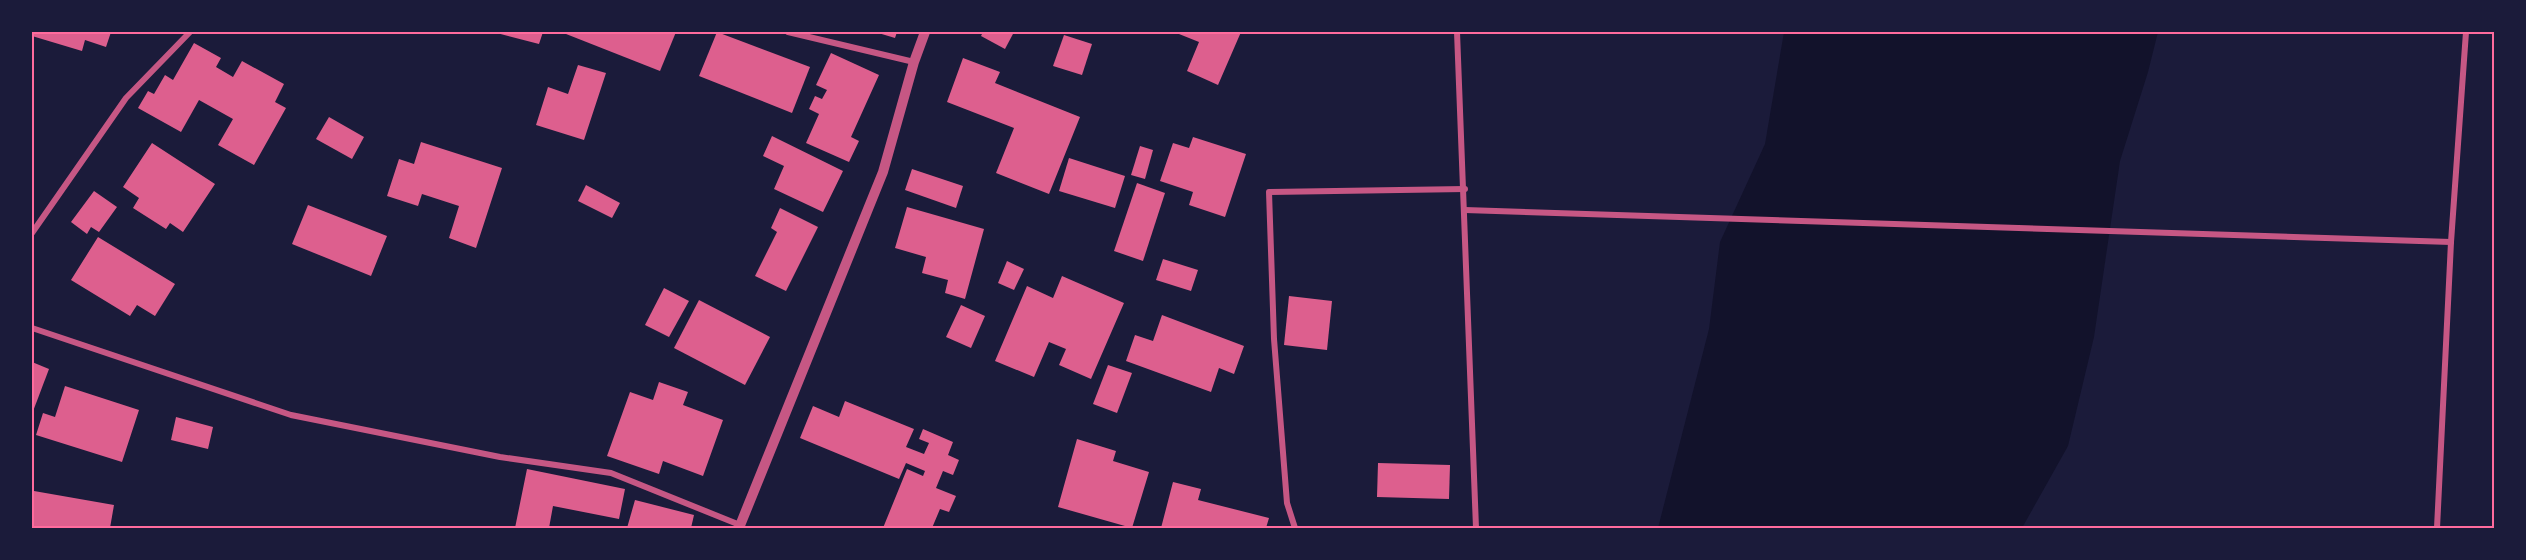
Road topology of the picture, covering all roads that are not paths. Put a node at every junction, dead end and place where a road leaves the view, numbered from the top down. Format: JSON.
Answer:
{"nodes":[{"id":1,"x":190,"y":32,"type":"edge"},
{"id":2,"x":788,"y":32,"type":"edge"},
{"id":3,"x":925,"y":32,"type":"edge"},
{"id":4,"x":1458,"y":32,"type":"edge"},
{"id":5,"x":2466,"y":32,"type":"edge"},
{"id":6,"x":914,"y":62,"type":"junction"},
{"id":7,"x":1465,"y":189,"type":"junction"},
{"id":8,"x":1465,"y":210,"type":"junction"},
{"id":9,"x":32,"y":233,"type":"edge"},
{"id":10,"x":2451,"y":242,"type":"junction"},
{"id":11,"x":32,"y":328,"type":"edge"},
{"id":12,"x":739,"y":527,"type":"edge"},
{"id":13,"x":1295,"y":528,"type":"edge"},
{"id":14,"x":1476,"y":528,"type":"edge"},
{"id":15,"x":2437,"y":528,"type":"edge"}],
"edges":[{"from":1,"to":9,"type":"street"},
{"from":2,"to":6,"type":"street"},
{"from":3,"to":6,"type":"street"},
{"from":4,"to":7,"type":"street"},
{"from":5,"to":10,"type":"street"},
{"from":6,"to":12,"type":"street"},
{"from":7,"to":8,"type":"street"},
{"from":7,"to":13,"type":"street"},
{"from":8,"to":10,"type":"street"},
{"from":8,"to":14,"type":"street"},
{"from":10,"to":15,"type":"street"},
{"from":11,"to":12,"type":"street"}]}
